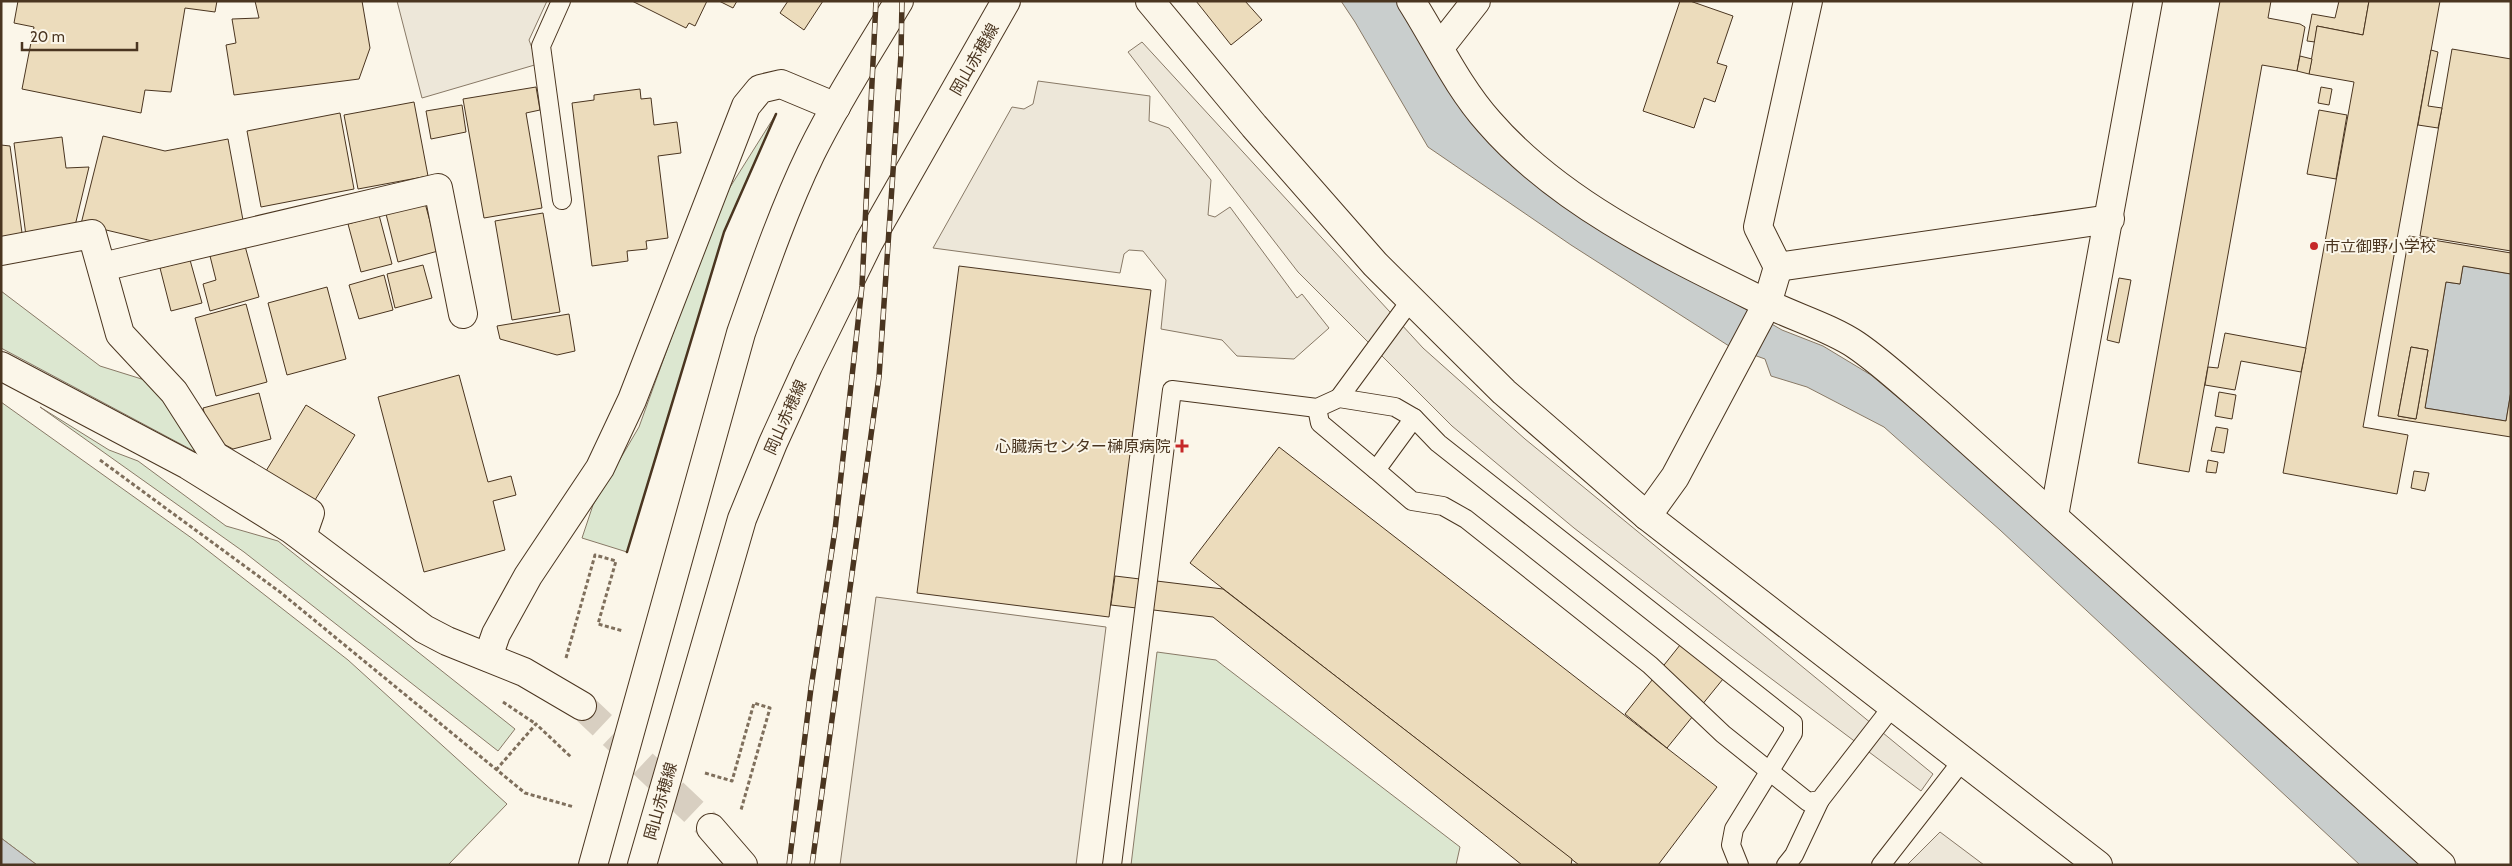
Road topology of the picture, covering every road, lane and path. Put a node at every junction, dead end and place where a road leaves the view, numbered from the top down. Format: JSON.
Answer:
{"nodes":[{"id":1,"x":561,"y":1,"type":"edge"},
{"id":2,"x":899,"y":1,"type":"edge"},
{"id":3,"x":1006,"y":1,"type":"edge"},
{"id":4,"x":1150,"y":1,"type":"edge"},
{"id":5,"x":1411,"y":1,"type":"edge"},
{"id":6,"x":1476,"y":1,"type":"edge"},
{"id":7,"x":1808,"y":1,"type":"edge"},
{"id":8,"x":2148,"y":1,"type":"edge"},
{"id":9,"x":1440,"y":46,"type":"junction"},
{"id":10,"x":836,"y":106,"type":"junction"},
{"id":11,"x":562,"y":200,"type":"dead end"},
{"id":12,"x":2110,"y":219,"type":"junction"},
{"id":13,"x":1,"y":251,"type":"edge"},
{"id":14,"x":102,"y":267,"type":"junction"},
{"id":15,"x":1778,"y":267,"type":"junction"},
{"id":16,"x":1411,"y":300,"type":"junction"},
{"id":17,"x":1764,"y":309,"type":"junction"},
{"id":18,"x":463,"y":314,"type":"dead end"},
{"id":19,"x":1,"y":366,"type":"edge"},
{"id":20,"x":1339,"y":398,"type":"junction"},
{"id":21,"x":1317,"y":408,"type":"junction"},
{"id":22,"x":1414,"y":418,"type":"junction"},
{"id":23,"x":96,"y":456,"type":"dead end"},
{"id":24,"x":1376,"y":470,"type":"junction"},
{"id":25,"x":1647,"y":516,"type":"junction"},
{"id":26,"x":2054,"y":516,"type":"junction"},
{"id":27,"x":302,"y":536,"type":"junction"},
{"id":28,"x":624,"y":632,"type":"dead end"},
{"id":29,"x":488,"y":657,"type":"junction"},
{"id":30,"x":565,"y":661,"type":"dead end"},
{"id":31,"x":582,"y":706,"type":"tunnel mouth"},
{"id":32,"x":1892,"y":707,"type":"junction"},
{"id":33,"x":571,"y":757,"type":"dead end"},
{"id":34,"x":1962,"y":761,"type":"junction"},
{"id":35,"x":496,"y":770,"type":"junction"},
{"id":36,"x":1772,"y":771,"type":"junction"},
{"id":37,"x":705,"y":773,"type":"dead end"},
{"id":38,"x":1820,"y":800,"type":"junction"},
{"id":39,"x":575,"y":808,"type":"dead end"},
{"id":40,"x":739,"y":817,"type":"dead end"},
{"id":41,"x":712,"y":828,"type":"tunnel mouth"},
{"id":42,"x":594,"y":865,"type":"edge"},
{"id":43,"x":642,"y":865,"type":"edge"},
{"id":44,"x":743,"y":865,"type":"edge"},
{"id":45,"x":1112,"y":865,"type":"edge"},
{"id":46,"x":1739,"y":865,"type":"edge"},
{"id":47,"x":1786,"y":865,"type":"edge"},
{"id":48,"x":1881,"y":865,"type":"edge"},
{"id":49,"x":2098,"y":865,"type":"edge"},
{"id":50,"x":2441,"y":865,"type":"edge"}],
"edges":[{"from":1,"to":11,"type":"lane"},
{"from":2,"to":10,"type":"street"},
{"from":3,"to":43,"type":"street","name":"岡山赤穂線"},
{"from":4,"to":16,"type":"street"},
{"from":5,"to":9,"type":"street"},
{"from":6,"to":9,"type":"street"},
{"from":7,"to":15,"type":"street"},
{"from":8,"to":12,"type":"street"},
{"from":9,"to":17,"type":"street"},
{"from":10,"to":29,"type":"street"},
{"from":10,"to":42,"type":"street"},
{"from":12,"to":15,"type":"street"},
{"from":12,"to":26,"type":"street"},
{"from":13,"to":14,"type":"street"},
{"from":14,"to":18,"type":"street"},
{"from":14,"to":27,"type":"street"},
{"from":15,"to":17,"type":"street"},
{"from":16,"to":20,"type":"lane"},
{"from":16,"to":25,"type":"street"},
{"from":17,"to":25,"type":"street"},
{"from":17,"to":26,"type":"street"},
{"from":19,"to":27,"type":"street"},
{"from":20,"to":21,"type":"lane"},
{"from":20,"to":22,"type":"lane"},
{"from":21,"to":24,"type":"lane"},
{"from":21,"to":45,"type":"lane"},
{"from":22,"to":24,"type":"lane"},
{"from":22,"to":36,"type":"lane"},
{"from":23,"to":35,"type":"path"},
{"from":24,"to":36,"type":"lane"},
{"from":25,"to":32,"type":"street"},
{"from":26,"to":50,"type":"street"},
{"from":27,"to":29,"type":"street"},
{"from":28,"to":30,"type":"path"},
{"from":29,"to":31,"type":"street"},
{"from":32,"to":34,"type":"street"},
{"from":32,"to":38,"type":"lane"},
{"from":33,"to":35,"type":"path"},
{"from":34,"to":48,"type":"lane"},
{"from":34,"to":49,"type":"street"},
{"from":35,"to":39,"type":"path"},
{"from":36,"to":38,"type":"lane"},
{"from":36,"to":46,"type":"lane"},
{"from":37,"to":40,"type":"path"},
{"from":38,"to":47,"type":"lane"},
{"from":41,"to":44,"type":"street"}]}
